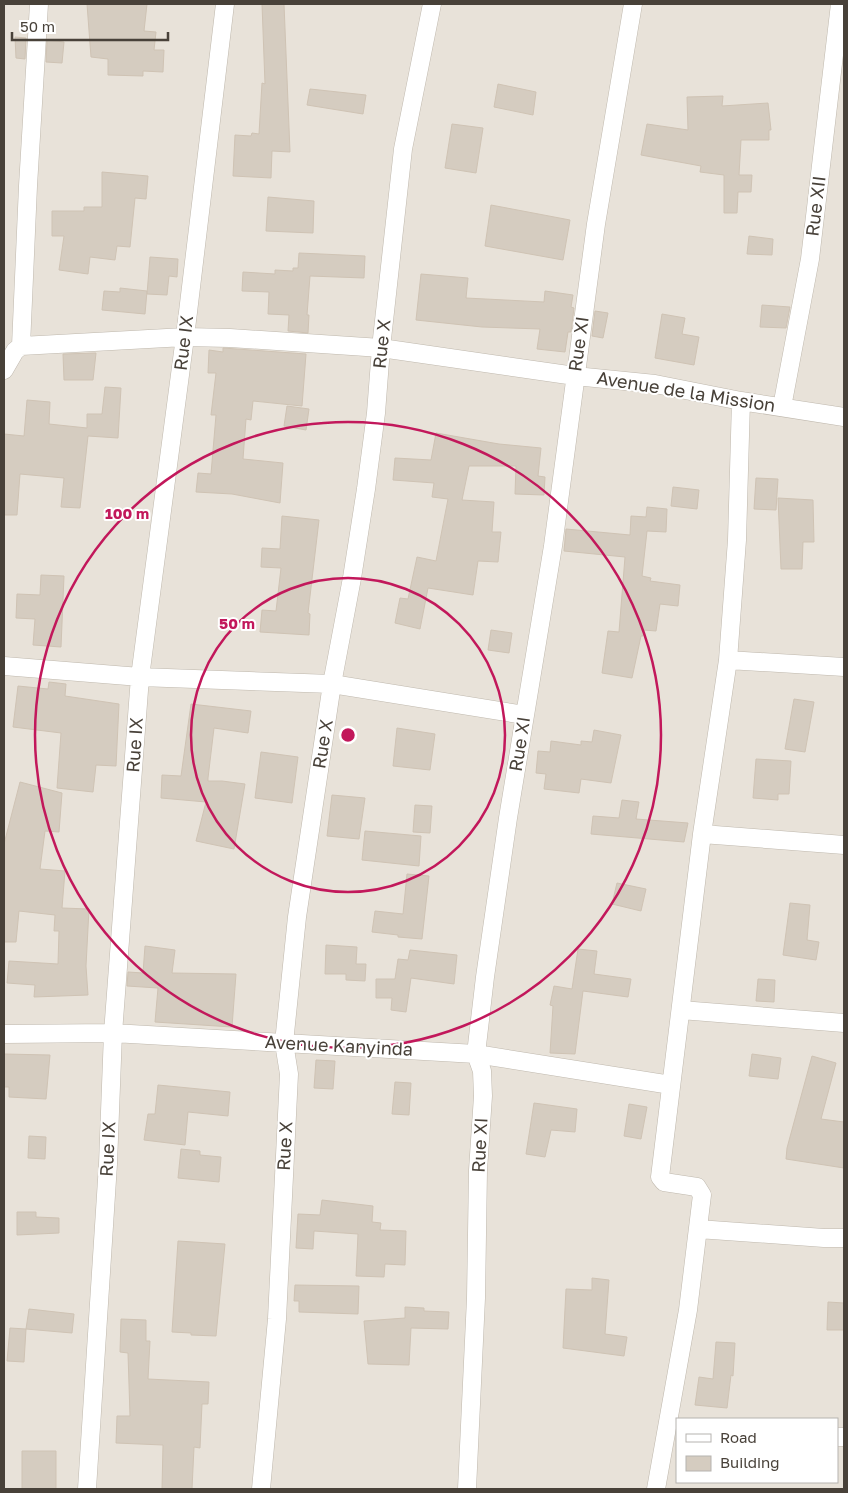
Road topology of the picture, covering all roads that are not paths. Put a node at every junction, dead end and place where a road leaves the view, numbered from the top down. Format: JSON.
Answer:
{"nodes":[{"id":1,"x":39,"y":4,"type":"edge"},
{"id":2,"x":225,"y":4,"type":"edge"},
{"id":3,"x":432,"y":4,"type":"edge"},
{"id":4,"x":633,"y":4,"type":"edge"},
{"id":5,"x":840,"y":4,"type":"edge"},
{"id":6,"x":185,"y":337,"type":"junction"},
{"id":7,"x":21,"y":346,"type":"junction"},
{"id":8,"x":381,"y":348,"type":"junction"},
{"id":9,"x":4,"y":370,"type":"edge"},
{"id":10,"x":575,"y":376,"type":"junction"},
{"id":11,"x":741,"y":400,"type":"junction"},
{"id":12,"x":782,"y":407,"type":"junction"},
{"id":13,"x":844,"y":416,"type":"edge"},
{"id":14,"x":728,"y":660,"type":"junction"},
{"id":15,"x":4,"y":666,"type":"edge"},
{"id":16,"x":844,"y":667,"type":"edge"},
{"id":17,"x":140,"y":677,"type":"junction"},
{"id":18,"x":332,"y":684,"type":"junction"},
{"id":19,"x":524,"y":715,"type":"junction"},
{"id":20,"x":702,"y":834,"type":"junction"},
{"id":21,"x":844,"y":845,"type":"edge"},
{"id":22,"x":680,"y":1010,"type":"junction"},
{"id":23,"x":844,"y":1023,"type":"edge"},
{"id":24,"x":113,"y":1033,"type":"junction"},
{"id":25,"x":4,"y":1034,"type":"edge"},
{"id":26,"x":284,"y":1043,"type":"junction"},
{"id":27,"x":476,"y":1054,"type":"junction"},
{"id":28,"x":671,"y":1085,"type":"junction"},
{"id":29,"x":698,"y":1229,"type":"junction"},
{"id":30,"x":844,"y":1238,"type":"edge"},
{"id":31,"x":673,"y":1424,"type":"edge"},
{"id":32,"x":87,"y":1489,"type":"edge"},
{"id":33,"x":260,"y":1489,"type":"edge"},
{"id":34,"x":468,"y":1489,"type":"edge"},
{"id":35,"x":656,"y":1489,"type":"edge"}],
"edges":[{"from":1,"to":7,"type":"street"},
{"from":2,"to":6,"type":"street","name":"Rue IX"},
{"from":3,"to":8,"type":"street","name":"Rue X"},
{"from":4,"to":10,"type":"street","name":"Rue XI"},
{"from":5,"to":12,"type":"street","name":"Rue XII"},
{"from":6,"to":7,"type":"street","name":"Avenue de la Mission"},
{"from":6,"to":8,"type":"street","name":"Avenue de la Mission"},
{"from":6,"to":17,"type":"street","name":"Rue IX"},
{"from":7,"to":9,"type":"street"},
{"from":8,"to":10,"type":"street","name":"Avenue de la Mission"},
{"from":8,"to":18,"type":"street","name":"Rue X"},
{"from":10,"to":11,"type":"street","name":"Avenue de la Mission"},
{"from":10,"to":19,"type":"street","name":"Rue XI"},
{"from":11,"to":12,"type":"street","name":"Avenue de la Mission"},
{"from":11,"to":14,"type":"street"},
{"from":12,"to":13,"type":"street","name":"Avenue de la Mission"},
{"from":14,"to":16,"type":"street"},
{"from":14,"to":20,"type":"street"},
{"from":15,"to":17,"type":"street"},
{"from":17,"to":18,"type":"street"},
{"from":17,"to":24,"type":"street","name":"Rue IX"},
{"from":18,"to":19,"type":"street"},
{"from":18,"to":26,"type":"street","name":"Rue X"},
{"from":19,"to":27,"type":"street","name":"Rue XI"},
{"from":20,"to":21,"type":"street"},
{"from":20,"to":22,"type":"street"},
{"from":22,"to":23,"type":"street"},
{"from":22,"to":28,"type":"street"},
{"from":24,"to":25,"type":"street","name":"Avenue Kanyinda"},
{"from":24,"to":26,"type":"street","name":"Avenue Kanyinda"},
{"from":24,"to":32,"type":"street","name":"Rue IX"},
{"from":26,"to":27,"type":"street","name":"Avenue Kanyinda"},
{"from":26,"to":33,"type":"street","name":"Rue X"},
{"from":27,"to":28,"type":"street","name":"Avenue Kanyinda"},
{"from":27,"to":34,"type":"street","name":"Rue XI"},
{"from":28,"to":29,"type":"street"},
{"from":29,"to":30,"type":"street"},
{"from":29,"to":31,"type":"street"},
{"from":31,"to":35,"type":"street"}]}
